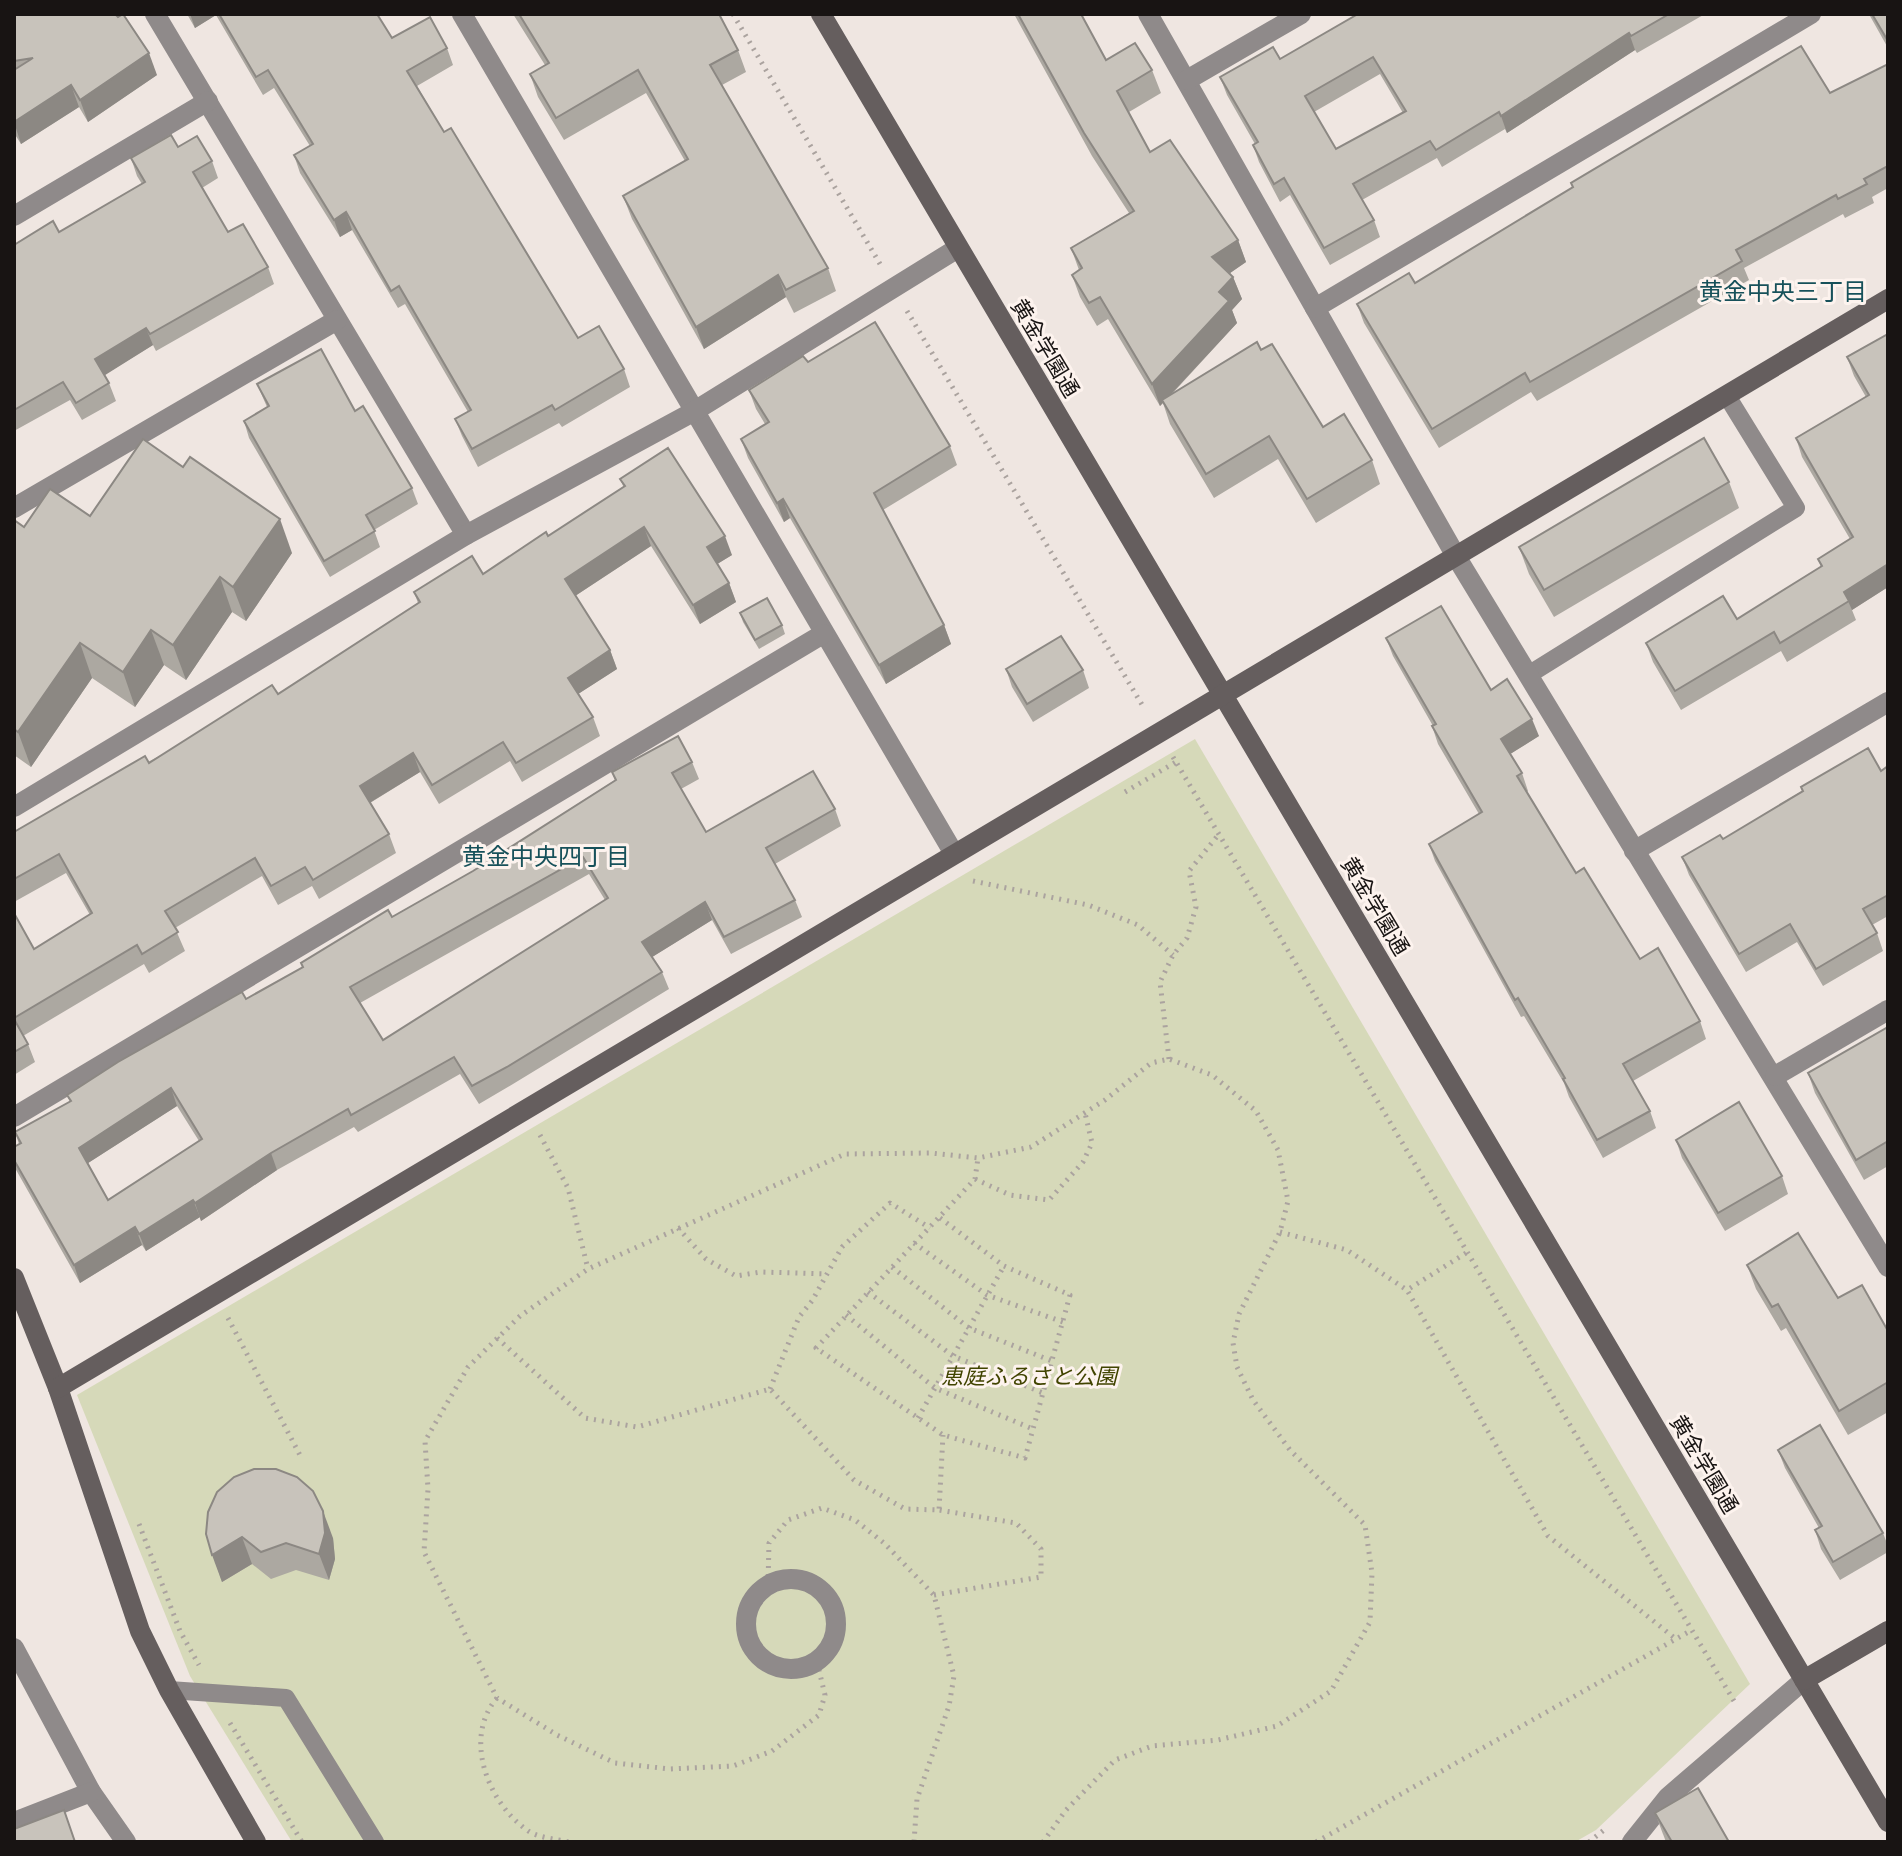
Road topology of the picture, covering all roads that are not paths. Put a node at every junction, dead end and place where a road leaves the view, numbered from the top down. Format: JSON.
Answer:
{"nodes":[{"id":1,"x":155,"y":14,"type":"edge"},
{"id":2,"x":462,"y":14,"type":"edge"},
{"id":3,"x":821,"y":14,"type":"edge"},
{"id":4,"x":1148,"y":14,"type":"edge"},
{"id":5,"x":1301,"y":14,"type":"edge"},
{"id":6,"x":1811,"y":14,"type":"edge"},
{"id":7,"x":1187,"y":80,"type":"junction"},
{"id":8,"x":208,"y":101,"type":"junction"},
{"id":9,"x":14,"y":216,"type":"edge"},
{"id":10,"x":958,"y":248,"type":"junction"},
{"id":11,"x":1888,"y":299,"type":"edge"},
{"id":12,"x":1315,"y":308,"type":"junction"},
{"id":13,"x":337,"y":320,"type":"junction"},
{"id":14,"x":1727,"y":396,"type":"junction"},
{"id":15,"x":693,"y":412,"type":"junction"},
{"id":16,"x":14,"y":508,"type":"edge"},
{"id":17,"x":466,"y":535,"type":"junction"},
{"id":18,"x":1457,"y":558,"type":"junction"},
{"id":19,"x":823,"y":634,"type":"junction"},
{"id":20,"x":1528,"y":675,"type":"junction"},
{"id":21,"x":1224,"y":697,"type":"junction"},
{"id":22,"x":1888,"y":702,"type":"edge"},
{"id":23,"x":14,"y":807,"type":"edge"},
{"id":24,"x":1634,"y":851,"type":"junction"},
{"id":25,"x":953,"y":852,"type":"junction"},
{"id":26,"x":1888,"y":1010,"type":"edge"},
{"id":27,"x":1775,"y":1076,"type":"junction"},
{"id":28,"x":14,"y":1117,"type":"edge"},
{"id":29,"x":1888,"y":1267,"type":"edge"},
{"id":30,"x":14,"y":1278,"type":"edge"},
{"id":31,"x":58,"y":1388,"type":"junction"},
{"id":32,"x":768,"y":1584,"type":"joint"},
{"id":33,"x":1888,"y":1631,"type":"edge"},
{"id":34,"x":14,"y":1648,"type":"edge"},
{"id":35,"x":1804,"y":1680,"type":"junction"},
{"id":36,"x":169,"y":1690,"type":"junction"},
{"id":37,"x":91,"y":1792,"type":"junction"},
{"id":38,"x":14,"y":1822,"type":"edge"},
{"id":39,"x":1888,"y":1822,"type":"edge"},
{"id":40,"x":126,"y":1842,"type":"edge"},
{"id":41,"x":256,"y":1842,"type":"edge"},
{"id":42,"x":375,"y":1842,"type":"edge"},
{"id":43,"x":1632,"y":1842,"type":"edge"}],
"edges":[{"from":1,"to":8,"type":"street"},
{"from":2,"to":15,"type":"street"},
{"from":3,"to":10,"type":"street","name":"黄金学園通"},
{"from":4,"to":7,"type":"street"},
{"from":5,"to":7,"type":"street"},
{"from":6,"to":12,"type":"street"},
{"from":7,"to":12,"type":"street"},
{"from":8,"to":9,"type":"street"},
{"from":8,"to":13,"type":"street"},
{"from":10,"to":15,"type":"street"},
{"from":10,"to":21,"type":"street","name":"黄金学園通"},
{"from":11,"to":14,"type":"street"},
{"from":12,"to":18,"type":"street"},
{"from":13,"to":16,"type":"street"},
{"from":13,"to":17,"type":"street"},
{"from":14,"to":18,"type":"street"},
{"from":14,"to":20,"type":"lane"},
{"from":15,"to":17,"type":"street"},
{"from":15,"to":19,"type":"street"},
{"from":17,"to":23,"type":"street"},
{"from":18,"to":20,"type":"street"},
{"from":18,"to":21,"type":"street"},
{"from":19,"to":25,"type":"street"},
{"from":19,"to":28,"type":"street"},
{"from":20,"to":24,"type":"street"},
{"from":21,"to":25,"type":"street"},
{"from":21,"to":35,"type":"street","name":"黄金学園通"},
{"from":22,"to":24,"type":"street"},
{"from":24,"to":27,"type":"street"},
{"from":25,"to":31,"type":"street"},
{"from":26,"to":27,"type":"street"},
{"from":27,"to":29,"type":"street"},
{"from":30,"to":31,"type":"street"},
{"from":31,"to":36,"type":"street"},
{"from":32,"to":32,"type":"street"},
{"from":33,"to":35,"type":"street"},
{"from":34,"to":37,"type":"street"},
{"from":35,"to":39,"type":"street","name":"黄金学園通"},
{"from":35,"to":43,"type":"street"},
{"from":36,"to":41,"type":"street"},
{"from":36,"to":42,"type":"lane"},
{"from":37,"to":38,"type":"street"},
{"from":37,"to":40,"type":"street"}]}
